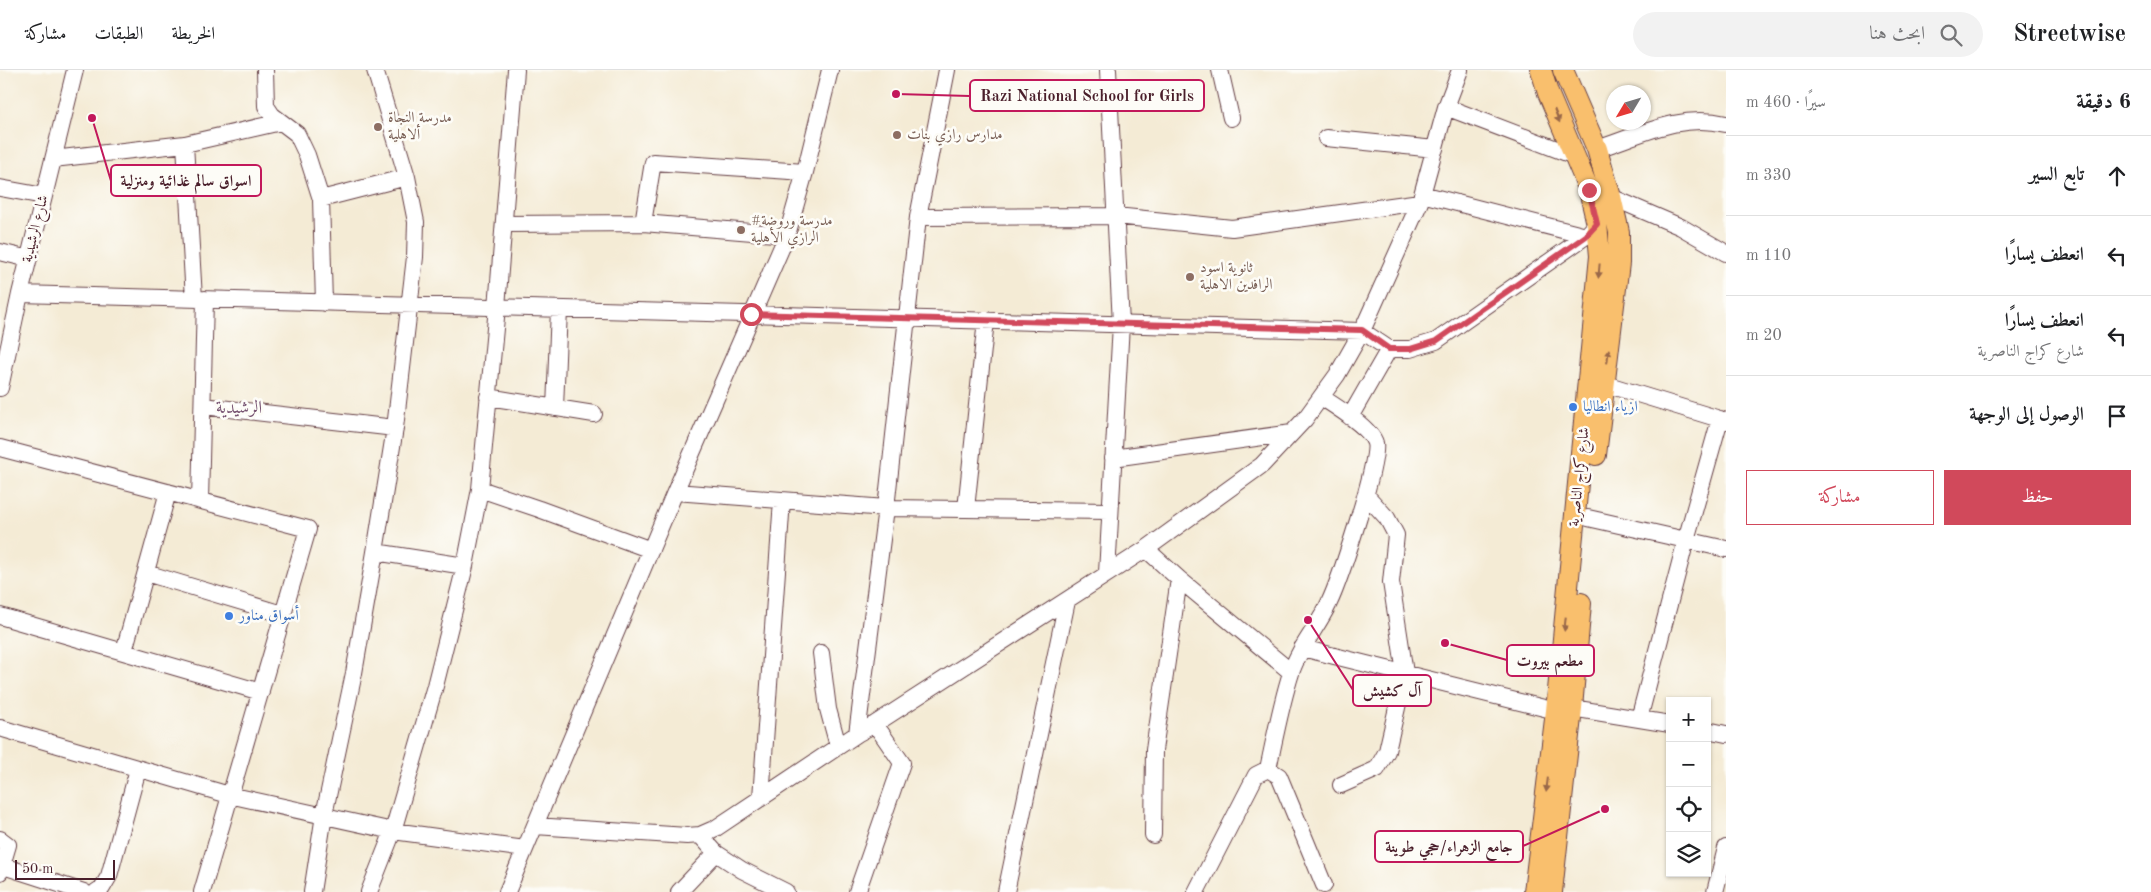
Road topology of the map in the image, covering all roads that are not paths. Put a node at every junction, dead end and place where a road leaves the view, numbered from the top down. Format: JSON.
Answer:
{"nodes":[{"id":1,"x":75,"y":70,"type":"edge"},
{"id":2,"x":265,"y":70,"type":"edge"},
{"id":3,"x":375,"y":70,"type":"edge"},
{"id":4,"x":516,"y":70,"type":"edge"},
{"id":5,"x":830,"y":70,"type":"edge"},
{"id":6,"x":947,"y":70,"type":"edge"},
{"id":7,"x":1108,"y":70,"type":"edge"},
{"id":8,"x":1220,"y":70,"type":"edge"},
{"id":9,"x":1541,"y":70,"type":"edge"},
{"id":10,"x":1563,"y":70,"type":"edge"},
{"id":11,"x":1454,"y":72,"type":"edge"},
{"id":12,"x":1446,"y":107,"type":"junction"},
{"id":13,"x":1231,"y":118,"type":"dead end"},
{"id":14,"x":281,"y":122,"type":"junction"},
{"id":15,"x":1726,"y":124,"type":"edge"},
{"id":16,"x":1326,"y":138,"type":"dead end"},
{"id":17,"x":185,"y":144,"type":"junction"},
{"id":18,"x":1435,"y":149,"type":"junction"},
{"id":19,"x":1598,"y":149,"type":"junction"},
{"id":20,"x":1572,"y":155,"type":"junction"},
{"id":21,"x":53,"y":159,"type":"junction"},
{"id":22,"x":805,"y":172,"type":"junction"},
{"id":23,"x":407,"y":177,"type":"junction"},
{"id":24,"x":0,"y":188,"type":"edge"},
{"id":25,"x":44,"y":196,"type":"junction"},
{"id":26,"x":1611,"y":197,"type":"junction"},
{"id":27,"x":1422,"y":198,"type":"junction"},
{"id":28,"x":321,"y":199,"type":"junction"},
{"id":29,"x":1116,"y":216,"type":"junction"},
{"id":30,"x":918,"y":217,"type":"junction"},
{"id":31,"x":643,"y":223,"type":"junction"},
{"id":32,"x":504,"y":224,"type":"junction"},
{"id":33,"x":1592,"y":230,"type":"junction"},
{"id":34,"x":787,"y":235,"type":"junction"},
{"id":35,"x":0,"y":252,"type":"edge"},
{"id":36,"x":1726,"y":253,"type":"edge"},
{"id":37,"x":29,"y":259,"type":"junction"},
{"id":38,"x":20,"y":294,"type":"junction"},
{"id":39,"x":199,"y":299,"type":"junction"},
{"id":40,"x":324,"y":302,"type":"junction"},
{"id":41,"x":410,"y":305,"type":"junction"},
{"id":42,"x":497,"y":307,"type":"junction"},
{"id":43,"x":559,"y":309,"type":"junction"},
{"id":44,"x":751,"y":314,"type":"junction"},
{"id":45,"x":906,"y":318,"type":"junction"},
{"id":46,"x":986,"y":320,"type":"junction"},
{"id":47,"x":1121,"y":324,"type":"junction"},
{"id":48,"x":1362,"y":330,"type":"junction"},
{"id":49,"x":1389,"y":349,"type":"junction"},
{"id":50,"x":1604,"y":384,"type":"junction"},
{"id":51,"x":0,"y":388,"type":"edge"},
{"id":52,"x":488,"y":397,"type":"junction"},
{"id":53,"x":1321,"y":397,"type":"junction"},
{"id":54,"x":203,"y":406,"type":"junction"},
{"id":55,"x":555,"y":408,"type":"junction"},
{"id":56,"x":594,"y":414,"type":"dead end"},
{"id":57,"x":1350,"y":417,"type":"junction"},
{"id":58,"x":1723,"y":420,"type":"edge"},
{"id":59,"x":395,"y":428,"type":"junction"},
{"id":60,"x":1292,"y":433,"type":"junction"},
{"id":61,"x":0,"y":448,"type":"edge"},
{"id":62,"x":1113,"y":458,"type":"junction"},
{"id":63,"x":480,"y":489,"type":"junction"},
{"id":64,"x":168,"y":492,"type":"junction"},
{"id":65,"x":675,"y":492,"type":"junction"},
{"id":66,"x":1366,"y":495,"type":"junction"},
{"id":67,"x":782,"y":500,"type":"junction"},
{"id":68,"x":200,"y":501,"type":"junction"},
{"id":69,"x":886,"y":508,"type":"junction"},
{"id":70,"x":966,"y":509,"type":"junction"},
{"id":71,"x":1110,"y":511,"type":"junction"},
{"id":72,"x":1588,"y":518,"type":"junction"},
{"id":73,"x":1686,"y":540,"type":"junction"},
{"id":74,"x":1146,"y":549,"type":"junction"},
{"id":75,"x":1726,"y":549,"type":"edge"},
{"id":76,"x":651,"y":550,"type":"junction"},
{"id":77,"x":375,"y":552,"type":"junction"},
{"id":78,"x":465,"y":566,"type":"junction"},
{"id":79,"x":146,"y":573,"type":"junction"},
{"id":80,"x":1107,"y":573,"type":"junction"},
{"id":81,"x":1179,"y":579,"type":"junction"},
{"id":82,"x":1067,"y":601,"type":"junction"},
{"id":83,"x":282,"y":614,"type":"junction"},
{"id":84,"x":0,"y":616,"type":"edge"},
{"id":85,"x":1302,"y":648,"type":"junction"},
{"id":86,"x":124,"y":651,"type":"junction"},
{"id":87,"x":822,"y":653,"type":"dead end"},
{"id":88,"x":1291,"y":672,"type":"junction"},
{"id":89,"x":1405,"y":673,"type":"junction"},
{"id":90,"x":261,"y":692,"type":"junction"},
{"id":91,"x":1564,"y":709,"type":"junction"},
{"id":92,"x":1639,"y":719,"type":"junction"},
{"id":93,"x":1666,"y":723,"type":"edge"},
{"id":94,"x":875,"y":724,"type":"junction"},
{"id":95,"x":0,"y":728,"type":"edge"},
{"id":96,"x":1711,"y":731,"type":"edge"},
{"id":97,"x":857,"y":734,"type":"junction"},
{"id":98,"x":1726,"y":734,"type":"edge"},
{"id":99,"x":838,"y":746,"type":"junction"},
{"id":100,"x":1268,"y":768,"type":"junction"},
{"id":101,"x":138,"y":769,"type":"junction"},
{"id":102,"x":1341,"y":785,"type":"dead end"},
{"id":103,"x":229,"y":795,"type":"junction"},
{"id":104,"x":761,"y":798,"type":"junction"},
{"id":105,"x":324,"y":816,"type":"junction"},
{"id":106,"x":535,"y":826,"type":"junction"},
{"id":107,"x":393,"y":831,"type":"junction"},
{"id":108,"x":700,"y":835,"type":"junction"},
{"id":109,"x":1153,"y":835,"type":"dead end"},
{"id":110,"x":0,"y":839,"type":"edge"},
{"id":111,"x":1726,"y":848,"type":"edge"},
{"id":112,"x":525,"y":850,"type":"junction"},
{"id":113,"x":716,"y":853,"type":"junction"},
{"id":114,"x":1,"y":869,"type":"edge"},
{"id":115,"x":1324,"y":885,"type":"dead end"},
{"id":116,"x":84,"y":892,"type":"edge"},
{"id":117,"x":96,"y":892,"type":"edge"},
{"id":118,"x":202,"y":892,"type":"edge"},
{"id":119,"x":312,"y":892,"type":"edge"},
{"id":120,"x":369,"y":892,"type":"edge"},
{"id":121,"x":508,"y":892,"type":"edge"},
{"id":122,"x":679,"y":892,"type":"edge"},
{"id":123,"x":786,"y":892,"type":"edge"},
{"id":124,"x":857,"y":892,"type":"edge"},
{"id":125,"x":1006,"y":892,"type":"edge"},
{"id":126,"x":1196,"y":892,"type":"edge"},
{"id":127,"x":1534,"y":892,"type":"edge"},
{"id":128,"x":1552,"y":892,"type":"edge"},
{"id":129,"x":1715,"y":892,"type":"edge"}],
"edges":[{"from":1,"to":21,"type":"street","name":"شارع الرشيدية"},
{"from":2,"to":14,"type":"street"},
{"from":3,"to":23,"type":"street"},
{"from":4,"to":32,"type":"street"},
{"from":5,"to":22,"type":"street"},
{"from":6,"to":30,"type":"street"},
{"from":7,"to":29,"type":"street"},
{"from":8,"to":13,"type":"street"},
{"from":9,"to":20,"type":"main road","name":"شارع كراج الناصرية","one_way":true},
{"from":10,"to":19,"type":"main road","name":"شارع كراج الناصرية"},
{"from":11,"to":12,"type":"street"},
{"from":12,"to":18,"type":"street"},
{"from":12,"to":20,"type":"street"},
{"from":14,"to":17,"type":"street"},
{"from":14,"to":28,"type":"street"},
{"from":15,"to":19,"type":"street"},
{"from":16,"to":18,"type":"street"},
{"from":17,"to":21,"type":"street"},
{"from":17,"to":39,"type":"street"},
{"from":18,"to":27,"type":"street"},
{"from":19,"to":26,"type":"main road","name":"شارع كراج الناصرية"},
{"from":20,"to":33,"type":"main road","name":"شارع كراج الناصرية"},
{"from":21,"to":25,"type":"street","name":"شارع الرشيدية"},
{"from":22,"to":31,"type":"street"},
{"from":22,"to":34,"type":"street"},
{"from":23,"to":28,"type":"street"},
{"from":23,"to":41,"type":"street"},
{"from":24,"to":25,"type":"street"},
{"from":25,"to":37,"type":"street","name":"شارع الرشيدية"},
{"from":26,"to":36,"type":"street"},
{"from":50,"to":26,"type":"main road","name":"شارع كراج الناصرية","one_way":true},
{"from":27,"to":29,"type":"street"},
{"from":27,"to":33,"type":"street"},
{"from":27,"to":48,"type":"street"},
{"from":28,"to":40,"type":"street"},
{"from":29,"to":30,"type":"street"},
{"from":29,"to":47,"type":"street"},
{"from":30,"to":45,"type":"street"},
{"from":31,"to":32,"type":"street"},
{"from":31,"to":34,"type":"street"},
{"from":32,"to":42,"type":"street"},
{"from":33,"to":49,"type":"street"},
{"from":33,"to":91,"type":"main road","name":"شارع كراج الناصرية","one_way":true},
{"from":34,"to":44,"type":"street"},
{"from":35,"to":37,"type":"street"},
{"from":37,"to":38,"type":"street","name":"شارع الرشيدية"},
{"from":38,"to":39,"type":"street"},
{"from":38,"to":51,"type":"street","name":"شارع الرشيدية"},
{"from":39,"to":40,"type":"street"},
{"from":39,"to":54,"type":"street"},
{"from":40,"to":41,"type":"street"},
{"from":41,"to":42,"type":"street"},
{"from":41,"to":59,"type":"street"},
{"from":42,"to":43,"type":"street"},
{"from":42,"to":52,"type":"street"},
{"from":43,"to":44,"type":"street"},
{"from":43,"to":55,"type":"street"},
{"from":44,"to":45,"type":"street"},
{"from":44,"to":65,"type":"street"},
{"from":45,"to":46,"type":"street"},
{"from":45,"to":69,"type":"street"},
{"from":46,"to":47,"type":"street"},
{"from":46,"to":70,"type":"street"},
{"from":47,"to":48,"type":"street"},
{"from":47,"to":62,"type":"street"},
{"from":48,"to":49,"type":"street"},
{"from":48,"to":53,"type":"street"},
{"from":49,"to":57,"type":"street"},
{"from":50,"to":58,"type":"street"},
{"from":50,"to":72,"type":"main road","name":"شارع كراج الناصرية"},
{"from":52,"to":55,"type":"street"},
{"from":52,"to":63,"type":"street"},
{"from":53,"to":57,"type":"street"},
{"from":53,"to":60,"type":"street"},
{"from":54,"to":59,"type":"street"},
{"from":54,"to":68,"type":"street"},
{"from":55,"to":56,"type":"street"},
{"from":57,"to":66,"type":"street"},
{"from":58,"to":73,"type":"street"},
{"from":59,"to":77,"type":"street"},
{"from":60,"to":62,"type":"street"},
{"from":60,"to":74,"type":"street"},
{"from":61,"to":64,"type":"street"},
{"from":62,"to":71,"type":"street"},
{"from":63,"to":76,"type":"street"},
{"from":63,"to":78,"type":"street"},
{"from":64,"to":68,"type":"street"},
{"from":64,"to":79,"type":"street"},
{"from":65,"to":67,"type":"street"},
{"from":65,"to":76,"type":"street"},
{"from":66,"to":85,"type":"street"},
{"from":66,"to":89,"type":"street"},
{"from":67,"to":69,"type":"street"},
{"from":67,"to":104,"type":"street"},
{"from":68,"to":83,"type":"street"},
{"from":69,"to":70,"type":"street"},
{"from":69,"to":97,"type":"street"},
{"from":70,"to":71,"type":"street"},
{"from":71,"to":80,"type":"street"},
{"from":72,"to":73,"type":"street"},
{"from":72,"to":91,"type":"main road","name":"شارع كراج الناصرية"},
{"from":73,"to":75,"type":"street"},
{"from":73,"to":92,"type":"street"},
{"from":74,"to":80,"type":"street"},
{"from":74,"to":81,"type":"street"},
{"from":76,"to":106,"type":"street"},
{"from":77,"to":78,"type":"street"},
{"from":77,"to":105,"type":"street"},
{"from":78,"to":107,"type":"street"},
{"from":79,"to":83,"type":"street"},
{"from":79,"to":86,"type":"street"},
{"from":80,"to":82,"type":"street"},
{"from":81,"to":88,"type":"street"},
{"from":81,"to":109,"type":"street"},
{"from":82,"to":94,"type":"street"},
{"from":82,"to":125,"type":"street"},
{"from":83,"to":90,"type":"street"},
{"from":84,"to":86,"type":"street"},
{"from":85,"to":88,"type":"street"},
{"from":85,"to":89,"type":"street"},
{"from":86,"to":90,"type":"street"},
{"from":87,"to":99,"type":"street"},
{"from":88,"to":100,"type":"street"},
{"from":89,"to":91,"type":"street"},
{"from":89,"to":102,"type":"street"},
{"from":90,"to":103,"type":"street"},
{"from":91,"to":92,"type":"street"},
{"from":91,"to":127,"type":"main road","name":"شارع كراج الناصرية","one_way":true},
{"from":91,"to":128,"type":"main road","name":"شارع كراج الناصرية"},
{"from":92,"to":93,"type":"street"},
{"from":94,"to":97,"type":"street"},
{"from":94,"to":124,"type":"street"},
{"from":95,"to":101,"type":"street"},
{"from":96,"to":98,"type":"street"},
{"from":97,"to":99,"type":"street"},
{"from":99,"to":104,"type":"street"},
{"from":100,"to":115,"type":"street"},
{"from":100,"to":126,"type":"street"},
{"from":101,"to":103,"type":"street"},
{"from":101,"to":117,"type":"street"},
{"from":103,"to":105,"type":"street"},
{"from":103,"to":118,"type":"street"},
{"from":104,"to":108,"type":"street"},
{"from":105,"to":107,"type":"street"},
{"from":105,"to":119,"type":"street"},
{"from":106,"to":108,"type":"street"},
{"from":106,"to":112,"type":"street"},
{"from":107,"to":112,"type":"street"},
{"from":107,"to":120,"type":"street"},
{"from":108,"to":113,"type":"street"},
{"from":110,"to":114,"type":"street"},
{"from":111,"to":129,"type":"street"},
{"from":112,"to":121,"type":"street"},
{"from":113,"to":122,"type":"street"},
{"from":113,"to":123,"type":"street"},
{"from":114,"to":116,"type":"street"}]}
